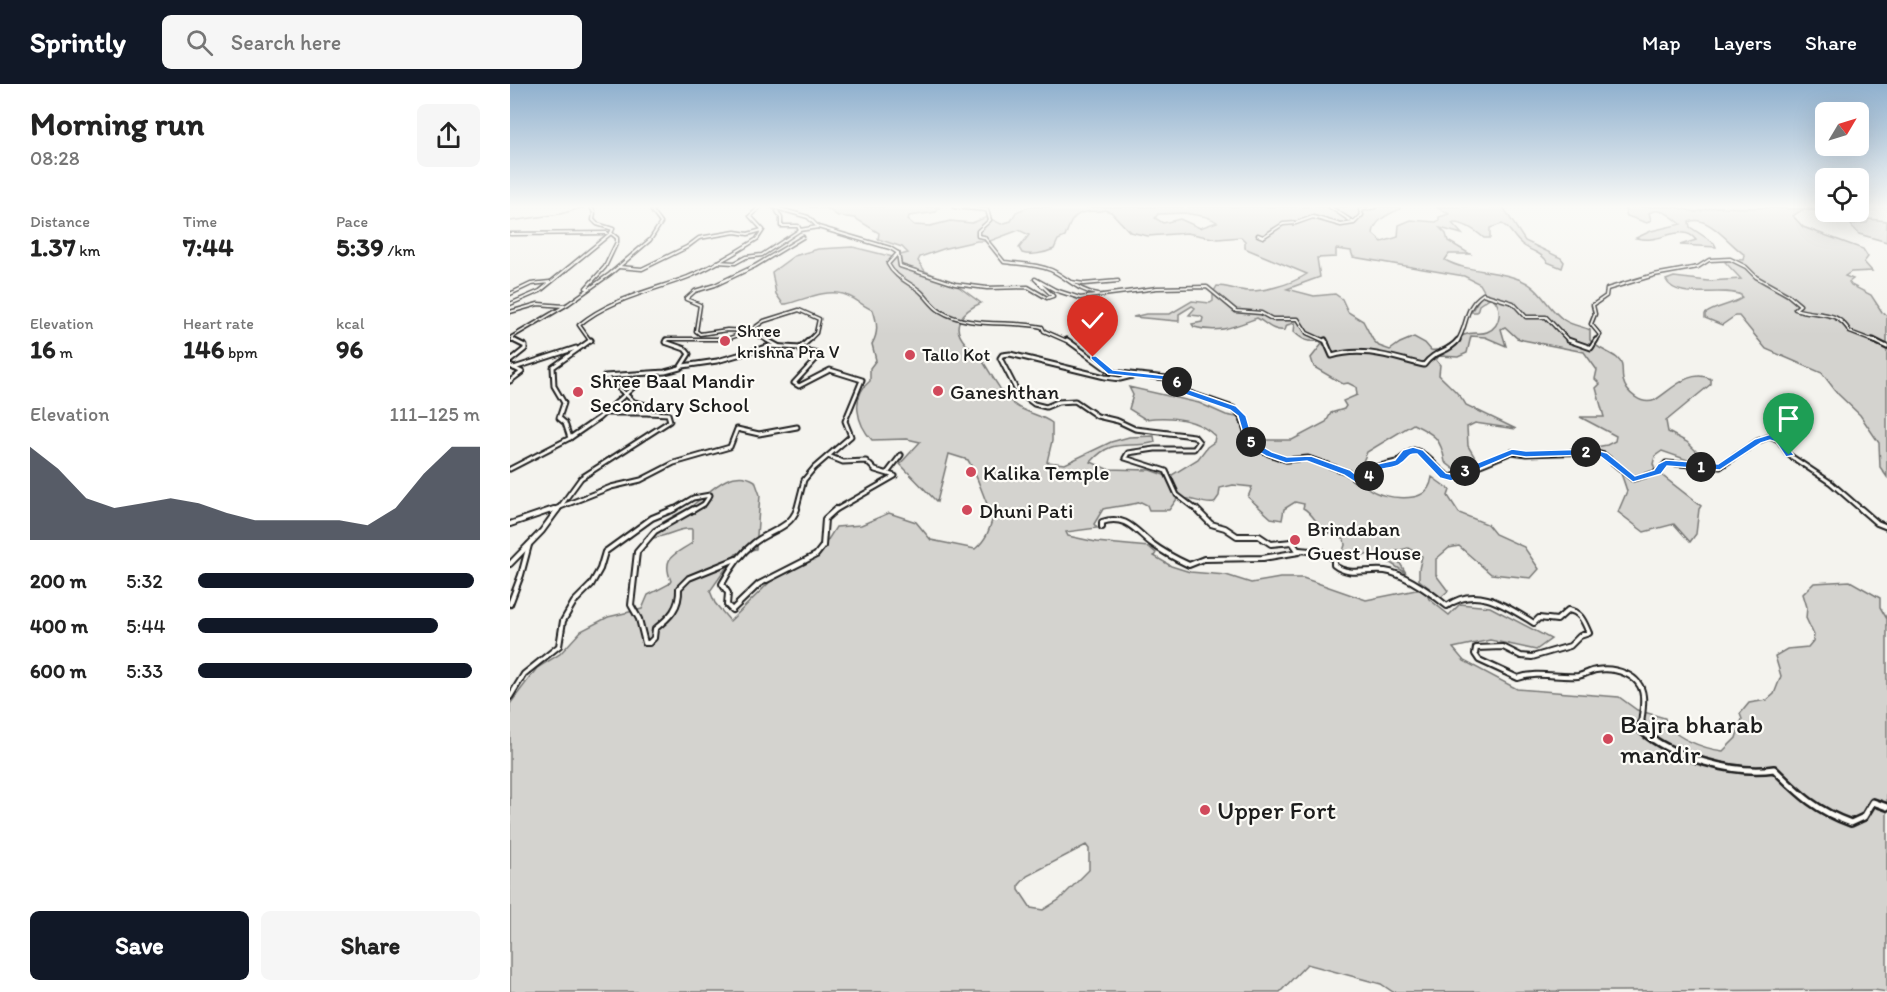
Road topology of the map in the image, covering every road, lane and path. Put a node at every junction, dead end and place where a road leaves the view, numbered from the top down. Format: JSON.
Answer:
{"nodes":[{"id":1,"x":591,"y":249,"type":"edge"},
{"id":2,"x":613,"y":249,"type":"edge"},
{"id":3,"x":639,"y":249,"type":"edge"},
{"id":4,"x":682,"y":249,"type":"edge"},
{"id":5,"x":739,"y":249,"type":"edge"},
{"id":6,"x":771,"y":249,"type":"edge"},
{"id":7,"x":783,"y":249,"type":"edge"},
{"id":8,"x":889,"y":249,"type":"edge"},
{"id":9,"x":994,"y":249,"type":"edge"},
{"id":10,"x":898,"y":253,"type":"junction"},
{"id":11,"x":716,"y":262,"type":"junction"},
{"id":12,"x":618,"y":267,"type":"junction"},
{"id":13,"x":1067,"y":281,"type":"junction"},
{"id":14,"x":1118,"y":281,"type":"dead end"},
{"id":15,"x":550,"y":282,"type":"junction"},
{"id":16,"x":589,"y":288,"type":"junction"},
{"id":17,"x":510,"y":294,"type":"edge"},
{"id":18,"x":1111,"y":294,"type":"junction"},
{"id":19,"x":510,"y":304,"type":"edge"},
{"id":20,"x":564,"y":306,"type":"junction"},
{"id":21,"x":510,"y":312,"type":"edge"},
{"id":22,"x":750,"y":331,"type":"junction"},
{"id":23,"x":778,"y":346,"type":"junction"},
{"id":24,"x":1887,"y":347,"type":"edge"},
{"id":25,"x":800,"y":348,"type":"junction"},
{"id":26,"x":579,"y":349,"type":"junction"},
{"id":27,"x":510,"y":361,"type":"edge"},
{"id":28,"x":683,"y":366,"type":"junction"},
{"id":29,"x":512,"y":367,"type":"edge"},
{"id":30,"x":1132,"y":376,"type":"junction"},
{"id":31,"x":510,"y":381,"type":"edge"},
{"id":32,"x":638,"y":382,"type":"dead end"},
{"id":33,"x":626,"y":394,"type":"junction"},
{"id":34,"x":608,"y":413,"type":"junction"},
{"id":35,"x":649,"y":413,"type":"junction"},
{"id":36,"x":797,"y":427,"type":"dead end"},
{"id":37,"x":570,"y":438,"type":"junction"},
{"id":38,"x":901,"y":455,"type":"dead end"},
{"id":39,"x":828,"y":456,"type":"junction"},
{"id":40,"x":510,"y":469,"type":"edge"},
{"id":41,"x":888,"y":472,"type":"junction"},
{"id":42,"x":561,"y":507,"type":"junction"},
{"id":43,"x":510,"y":524,"type":"edge"},
{"id":44,"x":1102,"y":527,"type":"dead end"},
{"id":45,"x":1887,"y":527,"type":"edge"},
{"id":46,"x":529,"y":544,"type":"junction"},
{"id":47,"x":1299,"y":550,"type":"junction"},
{"id":48,"x":738,"y":557,"type":"junction"},
{"id":49,"x":510,"y":564,"type":"edge"},
{"id":50,"x":510,"y":604,"type":"edge"},
{"id":51,"x":510,"y":697,"type":"edge"},
{"id":52,"x":1887,"y":807,"type":"edge"}],
"edges":[{"from":1,"to":15,"type":"street"},
{"from":2,"to":16,"type":"street"},
{"from":3,"to":12,"type":"street"},
{"from":4,"to":12,"type":"street"},
{"from":5,"to":11,"type":"street"},
{"from":6,"to":11,"type":"street"},
{"from":7,"to":22,"type":"street"},
{"from":8,"to":10,"type":"street"},
{"from":9,"to":13,"type":"street"},
{"from":10,"to":18,"type":"street"},
{"from":10,"to":30,"type":"street"},
{"from":11,"to":26,"type":"street"},
{"from":12,"to":16,"type":"street"},
{"from":13,"to":14,"type":"street"},
{"from":13,"to":18,"type":"street"},
{"from":15,"to":17,"type":"street"},
{"from":15,"to":19,"type":"street"},
{"from":16,"to":20,"type":"street"},
{"from":18,"to":24,"type":"street"},
{"from":20,"to":21,"type":"street"},
{"from":20,"to":27,"type":"street"},
{"from":22,"to":23,"type":"street"},
{"from":22,"to":25,"type":"street"},
{"from":22,"to":28,"type":"street"},
{"from":23,"to":25,"type":"street"},
{"from":23,"to":28,"type":"street"},
{"from":25,"to":39,"type":"street"},
{"from":26,"to":29,"type":"street"},
{"from":26,"to":37,"type":"street"},
{"from":28,"to":33,"type":"street"},
{"from":29,"to":31,"type":"street"},
{"from":30,"to":45,"type":"street"},
{"from":30,"to":47,"type":"street"},
{"from":32,"to":33,"type":"street"},
{"from":33,"to":34,"type":"street"},
{"from":33,"to":35,"type":"street"},
{"from":34,"to":35,"type":"street"},
{"from":34,"to":37,"type":"street"},
{"from":35,"to":42,"type":"street"},
{"from":36,"to":42,"type":"street"},
{"from":37,"to":40,"type":"street"},
{"from":38,"to":41,"type":"street"},
{"from":39,"to":41,"type":"street"},
{"from":39,"to":48,"type":"street"},
{"from":41,"to":48,"type":"street"},
{"from":42,"to":43,"type":"street"},
{"from":42,"to":46,"type":"street"},
{"from":44,"to":47,"type":"street"},
{"from":46,"to":49,"type":"street"},
{"from":46,"to":50,"type":"street"},
{"from":47,"to":52,"type":"street"},
{"from":48,"to":51,"type":"street"}]}
